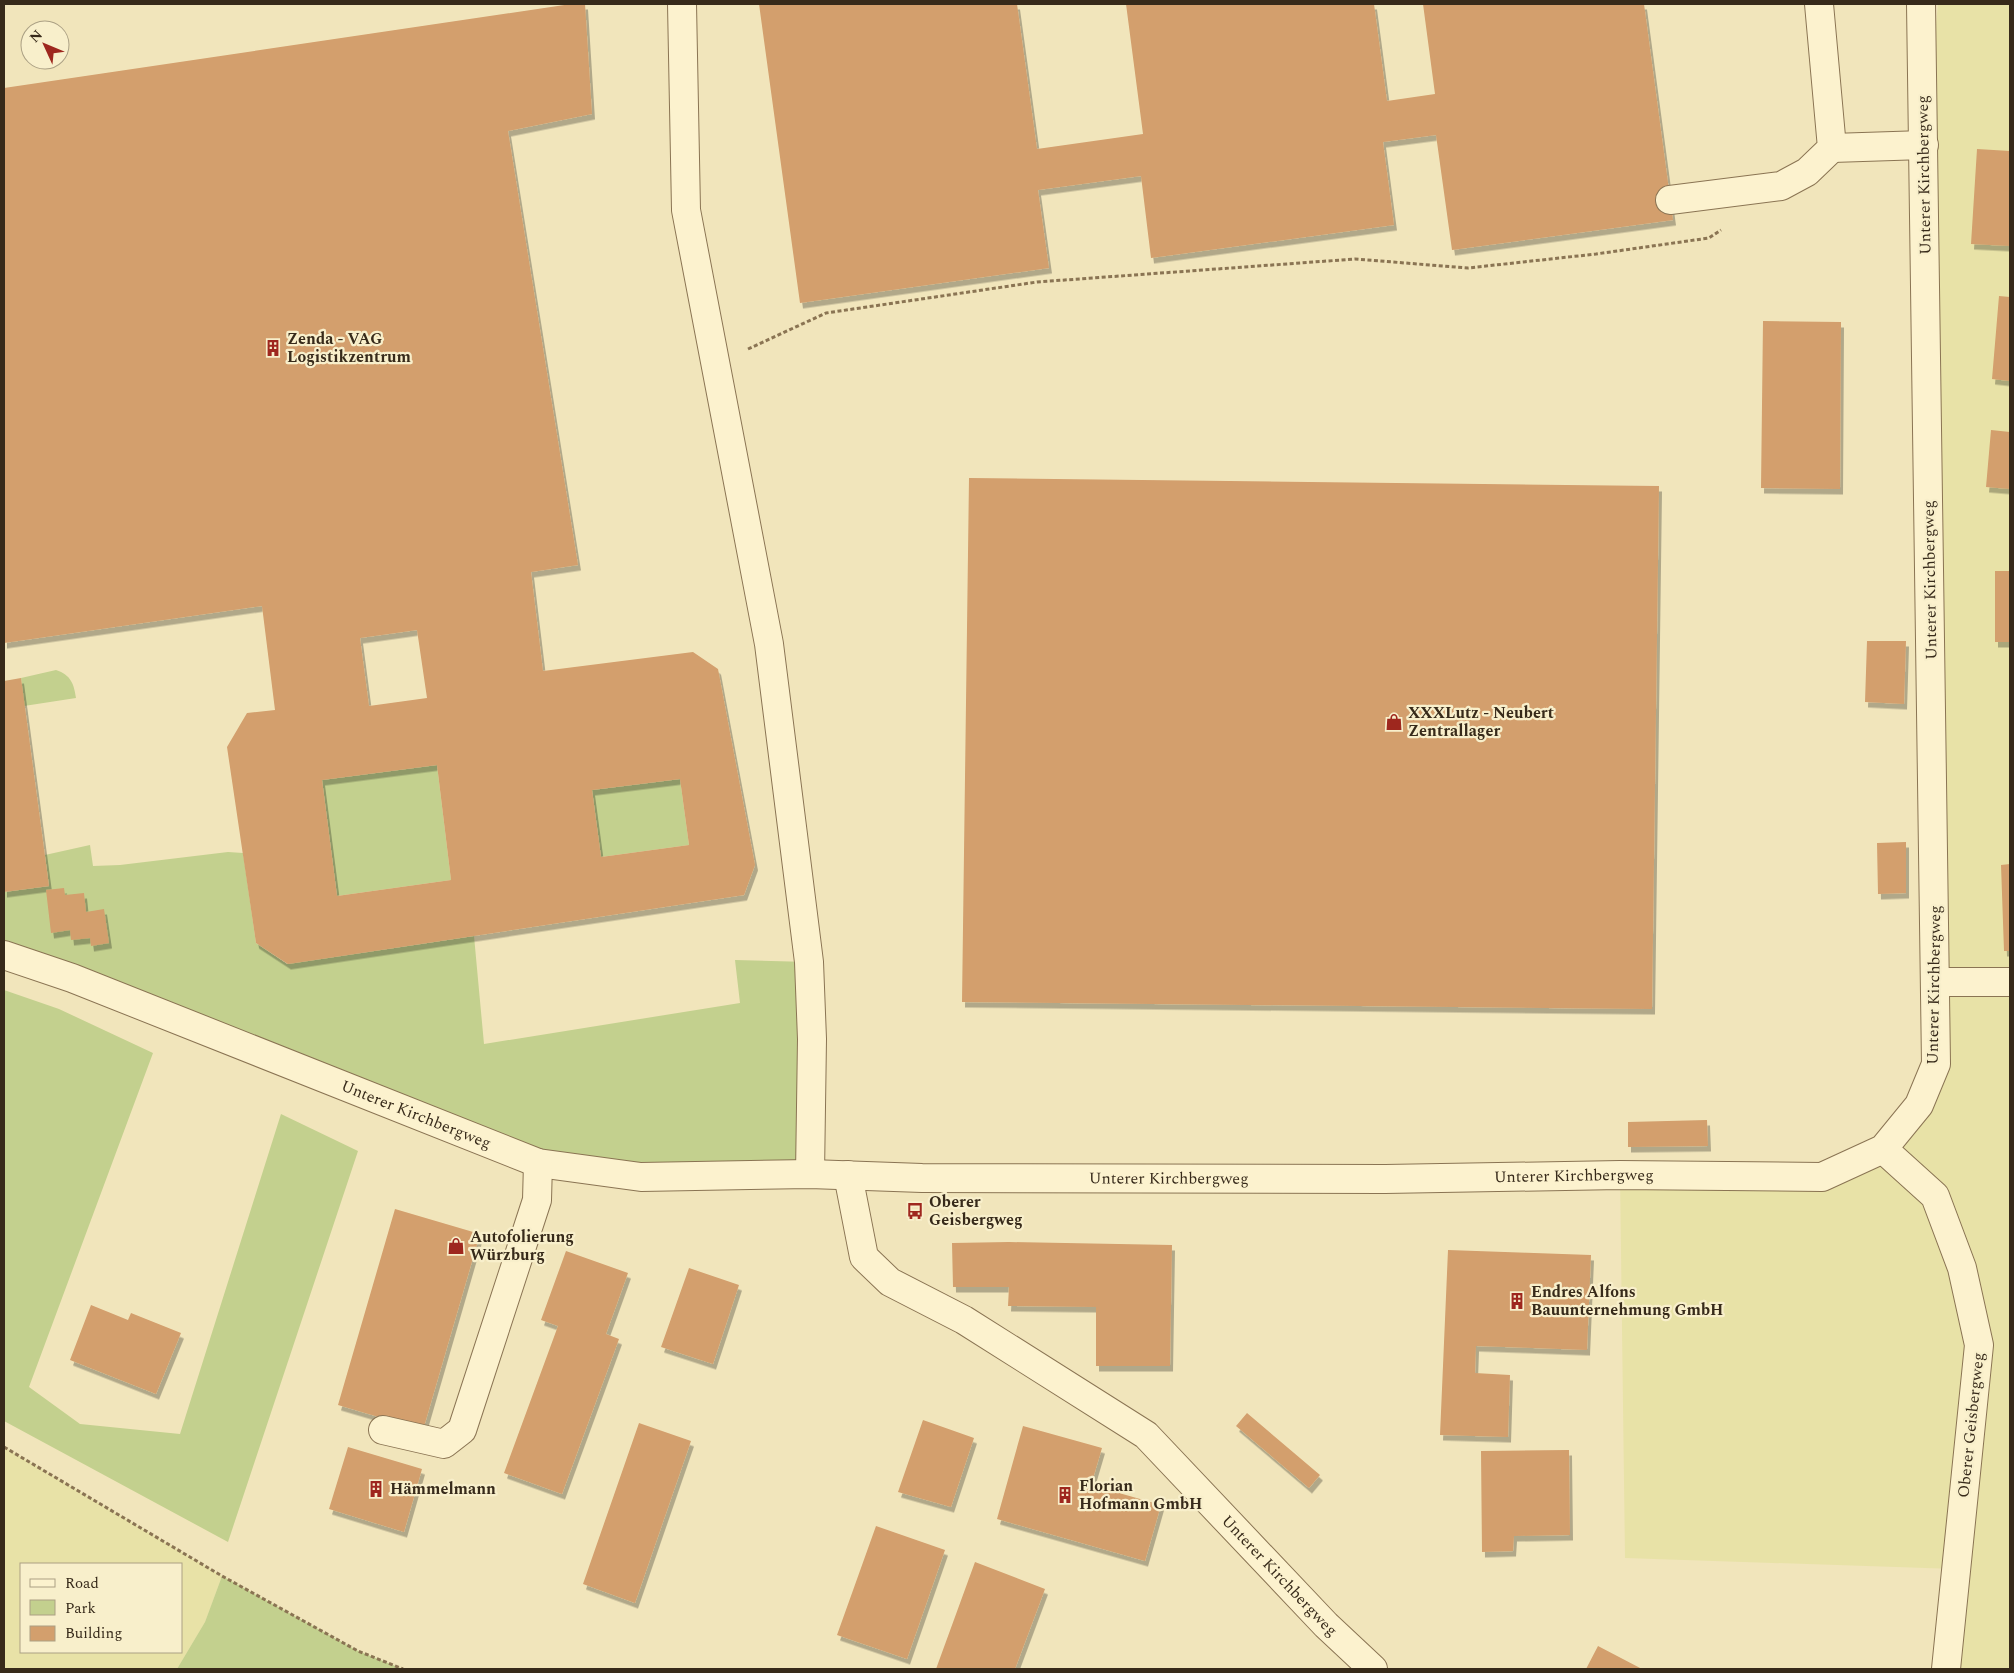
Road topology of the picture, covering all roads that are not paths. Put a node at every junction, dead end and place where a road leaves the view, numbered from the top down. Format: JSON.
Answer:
{"nodes":[{"id":1,"x":682,"y":4,"type":"edge"},
{"id":2,"x":1819,"y":4,"type":"edge"},
{"id":3,"x":1922,"y":4,"type":"edge"},
{"id":4,"x":1924,"y":145,"type":"junction"},
{"id":5,"x":1832,"y":148,"type":"junction"},
{"id":6,"x":1670,"y":200,"type":"dead end"},
{"id":7,"x":4,"y":956,"type":"edge"},
{"id":8,"x":1935,"y":982,"type":"junction"},
{"id":9,"x":2010,"y":982,"type":"edge"},
{"id":10,"x":1883,"y":1148,"type":"junction"},
{"id":11,"x":538,"y":1163,"type":"junction"},
{"id":12,"x":810,"y":1174,"type":"junction"},
{"id":13,"x":848,"y":1175,"type":"junction"},
{"id":14,"x":383,"y":1430,"type":"dead end"},
{"id":15,"x":1373,"y":1669,"type":"edge"},
{"id":16,"x":1946,"y":1669,"type":"edge"}],
"edges":[{"from":1,"to":12,"type":"street"},
{"from":2,"to":5,"type":"street"},
{"from":3,"to":4,"type":"street","name":"Unterer Kirchbergweg"},
{"from":4,"to":5,"type":"street"},
{"from":4,"to":8,"type":"street","name":"Unterer Kirchbergweg"},
{"from":5,"to":6,"type":"street"},
{"from":7,"to":11,"type":"street","name":"Unterer Kirchbergweg"},
{"from":8,"to":9,"type":"street"},
{"from":8,"to":10,"type":"street","name":"Unterer Kirchbergweg"},
{"from":10,"to":13,"type":"street","name":"Unterer Kirchbergweg"},
{"from":10,"to":16,"type":"street","name":"Oberer Geisbergweg"},
{"from":11,"to":12,"type":"street","name":"Unterer Kirchbergweg"},
{"from":11,"to":14,"type":"street"},
{"from":12,"to":13,"type":"street","name":"Unterer Kirchbergweg"},
{"from":13,"to":15,"type":"street","name":"Unterer Kirchbergweg"}]}
